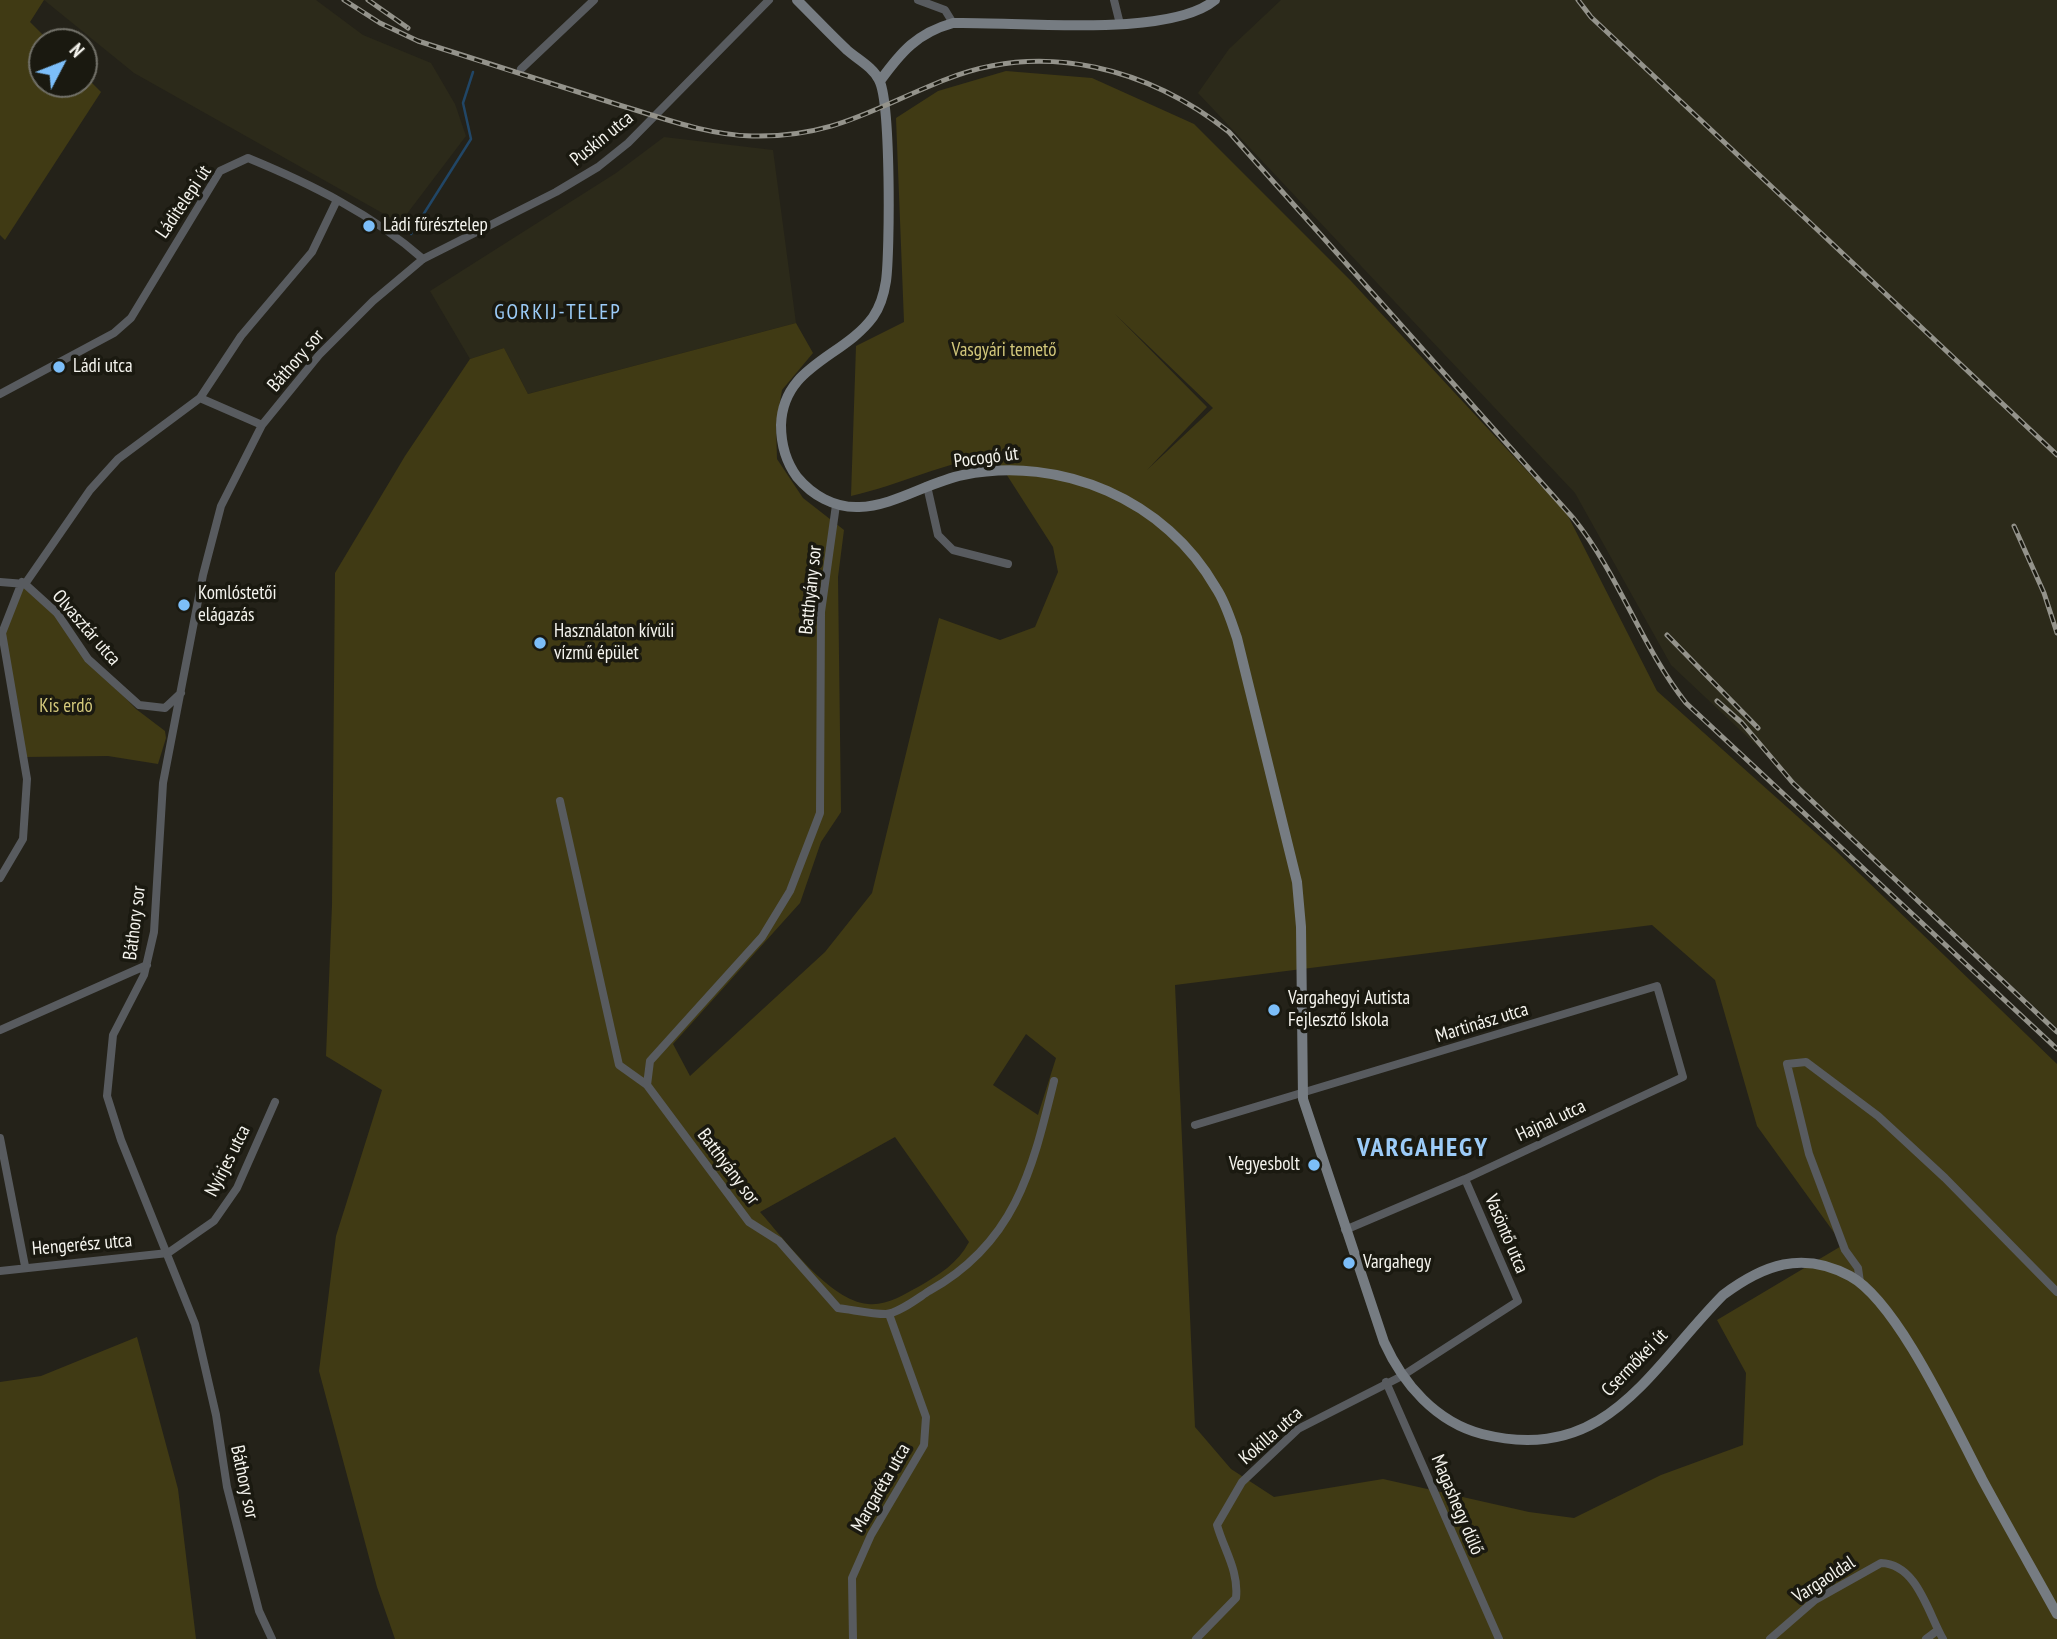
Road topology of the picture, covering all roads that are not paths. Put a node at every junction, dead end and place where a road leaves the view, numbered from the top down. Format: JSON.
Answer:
{"nodes":[{"id":1,"x":594,"y":0,"type":"edge"},
{"id":2,"x":769,"y":0,"type":"edge"},
{"id":3,"x":797,"y":0,"type":"edge"},
{"id":4,"x":918,"y":0,"type":"edge"},
{"id":5,"x":1114,"y":0,"type":"edge"},
{"id":6,"x":1215,"y":0,"type":"edge"},
{"id":7,"x":953,"y":23,"type":"junction"},
{"id":8,"x":1120,"y":24,"type":"junction"},
{"id":9,"x":521,"y":69,"type":"dead end"},
{"id":10,"x":880,"y":81,"type":"junction"},
{"id":11,"x":337,"y":200,"type":"junction"},
{"id":12,"x":423,"y":258,"type":"junction"},
{"id":13,"x":0,"y":394,"type":"edge"},
{"id":14,"x":200,"y":398,"type":"junction"},
{"id":15,"x":262,"y":425,"type":"junction"},
{"id":16,"x":927,"y":486,"type":"junction"},
{"id":17,"x":836,"y":505,"type":"junction"},
{"id":18,"x":1008,"y":564,"type":"dead end"},
{"id":19,"x":0,"y":582,"type":"edge"},
{"id":20,"x":23,"y":583,"type":"junction"},
{"id":21,"x":181,"y":694,"type":"junction"},
{"id":22,"x":560,"y":801,"type":"dead end"},
{"id":23,"x":0,"y":878,"type":"edge"},
{"id":24,"x":147,"y":965,"type":"junction"},
{"id":25,"x":1657,"y":986,"type":"joint"},
{"id":26,"x":1301,"y":995,"type":"joint"},
{"id":27,"x":0,"y":1030,"type":"edge"},
{"id":28,"x":1054,"y":1081,"type":"dead end"},
{"id":29,"x":647,"y":1085,"type":"junction"},
{"id":30,"x":1303,"y":1092,"type":"junction"},
{"id":31,"x":275,"y":1102,"type":"dead end"},
{"id":32,"x":1195,"y":1125,"type":"dead end"},
{"id":33,"x":0,"y":1138,"type":"edge"},
{"id":34,"x":1465,"y":1179,"type":"junction"},
{"id":35,"x":1345,"y":1230,"type":"junction"},
{"id":36,"x":167,"y":1253,"type":"junction"},
{"id":37,"x":25,"y":1266,"type":"junction"},
{"id":38,"x":0,"y":1271,"type":"edge"},
{"id":39,"x":1860,"y":1282,"type":"junction"},
{"id":40,"x":2057,"y":1292,"type":"edge"},
{"id":41,"x":1518,"y":1301,"type":"joint"},
{"id":42,"x":890,"y":1314,"type":"junction"},
{"id":43,"x":1402,"y":1376,"type":"junction"},
{"id":44,"x":1386,"y":1382,"type":"junction"},
{"id":45,"x":2057,"y":1614,"type":"edge"},
{"id":46,"x":1938,"y":1630,"type":"junction"},
{"id":47,"x":272,"y":1639,"type":"edge"},
{"id":48,"x":853,"y":1639,"type":"edge"},
{"id":49,"x":1196,"y":1639,"type":"edge"},
{"id":50,"x":1499,"y":1639,"type":"edge"},
{"id":51,"x":1770,"y":1639,"type":"edge"},
{"id":52,"x":1926,"y":1639,"type":"edge"},
{"id":53,"x":1943,"y":1639,"type":"edge"}],
"edges":[{"from":1,"to":9,"type":"street"},
{"from":2,"to":12,"type":"street","name":"Puskin utca"},
{"from":3,"to":10,"type":"main road"},
{"from":4,"to":7,"type":"street"},
{"from":5,"to":8,"type":"street"},
{"from":6,"to":8,"type":"main road"},
{"from":7,"to":8,"type":"main road"},
{"from":7,"to":10,"type":"main road"},
{"from":10,"to":17,"type":"main road"},
{"from":11,"to":12,"type":"street","name":"Láditelepi út"},
{"from":11,"to":13,"type":"street","name":"Láditelepi út"},
{"from":11,"to":14,"type":"street"},
{"from":12,"to":15,"type":"street","name":"Báthory sor"},
{"from":14,"to":15,"type":"street"},
{"from":14,"to":20,"type":"street"},
{"from":15,"to":21,"type":"street","name":"Báthory sor"},
{"from":16,"to":17,"type":"main road","name":"Pocogó út"},
{"from":16,"to":18,"type":"street"},
{"from":16,"to":26,"type":"main road","name":"Pocogó út"},
{"from":17,"to":29,"type":"street","name":"Batthyány sor"},
{"from":19,"to":20,"type":"street"},
{"from":20,"to":21,"type":"street","name":"Olvasztár utca"},
{"from":20,"to":23,"type":"street"},
{"from":21,"to":24,"type":"street","name":"Báthory sor"},
{"from":22,"to":29,"type":"street","name":"Batthyány sor"},
{"from":24,"to":27,"type":"street"},
{"from":24,"to":36,"type":"street","name":"Báthory sor"},
{"from":25,"to":30,"type":"street","name":"Martinász utca"},
{"from":25,"to":34,"type":"street","name":"Hajnal utca"},
{"from":26,"to":30,"type":"main road","name":"Csermőkei út"},
{"from":28,"to":42,"type":"street"},
{"from":29,"to":42,"type":"street","name":"Batthyány sor"},
{"from":30,"to":32,"type":"street","name":"Martinász utca"},
{"from":30,"to":35,"type":"main road","name":"Csermőkei út"},
{"from":31,"to":36,"type":"street","name":"Nyírjes utca"},
{"from":33,"to":37,"type":"street"},
{"from":34,"to":35,"type":"street","name":"Hajnal utca"},
{"from":34,"to":41,"type":"street","name":"Vasöntő utca"},
{"from":35,"to":43,"type":"main road","name":"Csermőkei út"},
{"from":36,"to":37,"type":"street","name":"Hengerész utca"},
{"from":36,"to":47,"type":"street","name":"Báthory sor"},
{"from":37,"to":38,"type":"street","name":"Hengerész utca"},
{"from":39,"to":40,"type":"street"},
{"from":39,"to":43,"type":"main road","name":"Csermőkei út"},
{"from":39,"to":45,"type":"main road","name":"Csermőkei út"},
{"from":41,"to":43,"type":"street","name":"Kokilla utca"},
{"from":42,"to":48,"type":"street","name":"Margaréta utca"},
{"from":43,"to":44,"type":"street","name":"Kokilla utca"},
{"from":44,"to":49,"type":"street","name":"Kokilla utca"},
{"from":44,"to":50,"type":"street","name":"Magashegy dűlő"},
{"from":46,"to":51,"type":"street","name":"Vargaoldal"},
{"from":46,"to":52,"type":"street"},
{"from":46,"to":53,"type":"street","name":"Vargaoldal"}]}
